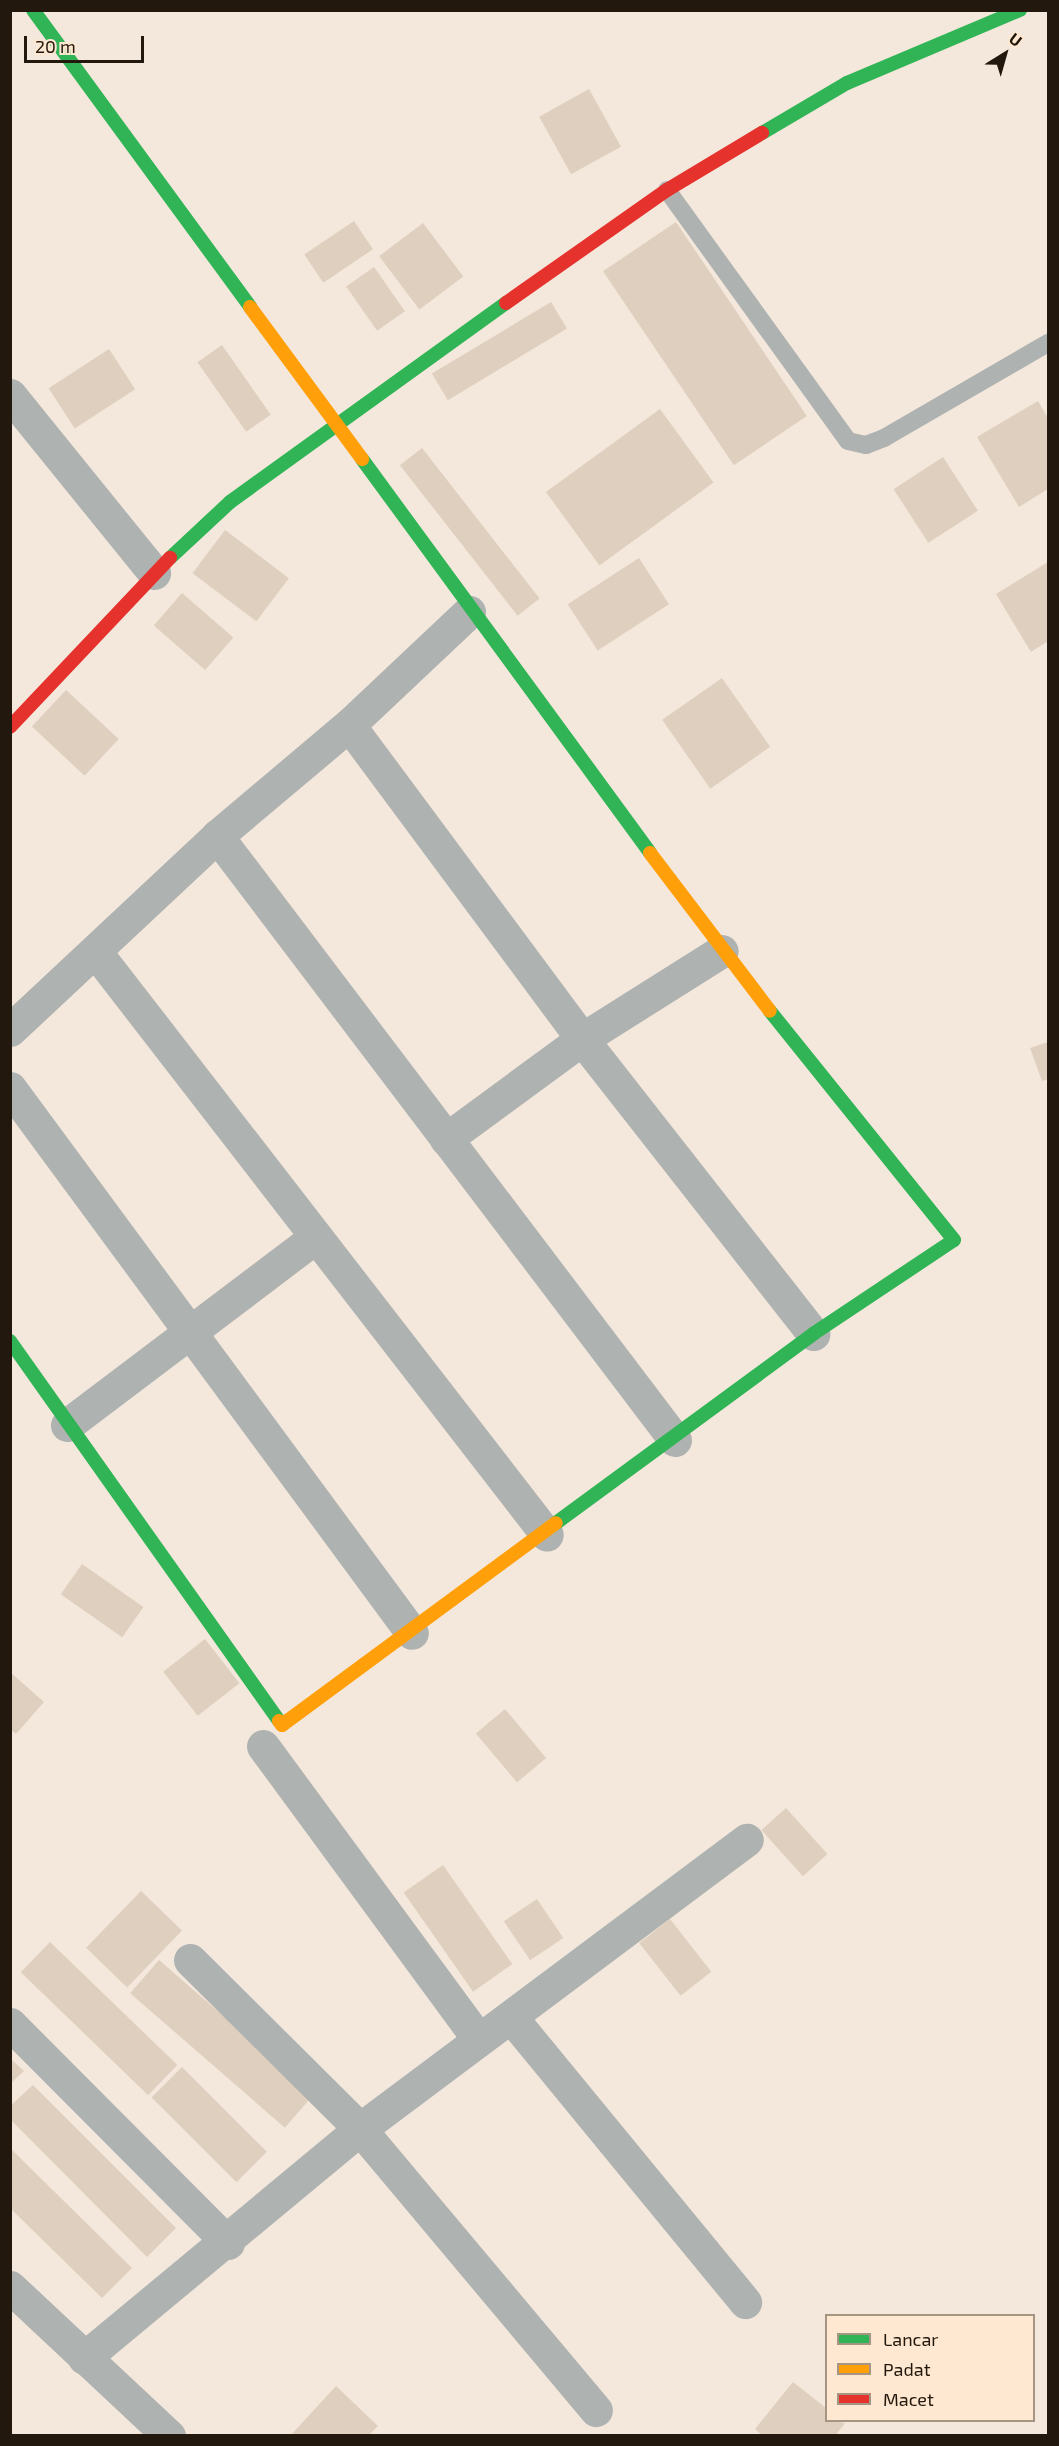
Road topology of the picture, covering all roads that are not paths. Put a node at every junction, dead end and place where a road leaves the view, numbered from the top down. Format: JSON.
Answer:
{"nodes":[{"id":1,"x":33,"y":10,"type":"edge"},
{"id":2,"x":1020,"y":10,"type":"edge"},
{"id":3,"x":667,"y":190,"type":"junction"},
{"id":4,"x":1048,"y":343,"type":"edge"},
{"id":5,"x":10,"y":395,"type":"edge"},
{"id":6,"x":332,"y":425,"type":"junction"},
{"id":7,"x":154,"y":573,"type":"junction"},
{"id":8,"x":469,"y":612,"type":"junction"},
{"id":9,"x":349,"y":725,"type":"junction"},
{"id":10,"x":10,"y":727,"type":"edge"},
{"id":11,"x":217,"y":836,"type":"junction"},
{"id":12,"x":95,"y":951,"type":"junction"},
{"id":13,"x":722,"y":951,"type":"junction"},
{"id":14,"x":10,"y":1030,"type":"edge"},
{"id":15,"x":582,"y":1039,"type":"junction"},
{"id":16,"x":10,"y":1088,"type":"edge"},
{"id":17,"x":446,"y":1139,"type":"junction"},
{"id":18,"x":316,"y":1237,"type":"junction"},
{"id":19,"x":190,"y":1333,"type":"junction"},
{"id":20,"x":813,"y":1334,"type":"junction"},
{"id":21,"x":10,"y":1341,"type":"edge"},
{"id":22,"x":67,"y":1425,"type":"junction"},
{"id":23,"x":675,"y":1440,"type":"junction"},
{"id":24,"x":547,"y":1535,"type":"junction"},
{"id":25,"x":412,"y":1633,"type":"junction"},
{"id":26,"x":262,"y":1746,"type":"dead end"},
{"id":27,"x":747,"y":1840,"type":"dead end"},
{"id":28,"x":190,"y":1960,"type":"dead end"},
{"id":29,"x":511,"y":2017,"type":"junction"},
{"id":30,"x":10,"y":2024,"type":"edge"},
{"id":31,"x":478,"y":2039,"type":"junction"},
{"id":32,"x":360,"y":2129,"type":"junction"},
{"id":33,"x":228,"y":2244,"type":"junction"},
{"id":34,"x":10,"y":2287,"type":"edge"},
{"id":35,"x":745,"y":2302,"type":"dead end"},
{"id":36,"x":84,"y":2358,"type":"junction"},
{"id":37,"x":597,"y":2410,"type":"dead end"},
{"id":38,"x":169,"y":2436,"type":"edge"}],
"edges":[{"from":1,"to":6,"type":"street"},
{"from":2,"to":3,"type":"street"},
{"from":3,"to":4,"type":"lane"},
{"from":3,"to":6,"type":"street"},
{"from":5,"to":7,"type":"street"},
{"from":6,"to":7,"type":"street"},
{"from":6,"to":8,"type":"street"},
{"from":7,"to":10,"type":"street"},
{"from":8,"to":9,"type":"street"},
{"from":8,"to":13,"type":"street"},
{"from":9,"to":11,"type":"street"},
{"from":9,"to":15,"type":"street"},
{"from":11,"to":12,"type":"street"},
{"from":11,"to":17,"type":"street"},
{"from":12,"to":14,"type":"street"},
{"from":12,"to":18,"type":"street"},
{"from":13,"to":15,"type":"street"},
{"from":13,"to":20,"type":"street"},
{"from":15,"to":17,"type":"street"},
{"from":15,"to":20,"type":"street"},
{"from":16,"to":19,"type":"street"},
{"from":17,"to":23,"type":"street"},
{"from":18,"to":19,"type":"street"},
{"from":18,"to":24,"type":"street"},
{"from":19,"to":22,"type":"street"},
{"from":19,"to":25,"type":"street"},
{"from":20,"to":23,"type":"street"},
{"from":21,"to":22,"type":"street"},
{"from":22,"to":25,"type":"street"},
{"from":23,"to":24,"type":"street"},
{"from":24,"to":25,"type":"street"},
{"from":26,"to":31,"type":"street"},
{"from":27,"to":29,"type":"street"},
{"from":28,"to":32,"type":"street"},
{"from":29,"to":31,"type":"street"},
{"from":29,"to":35,"type":"street"},
{"from":30,"to":33,"type":"street"},
{"from":31,"to":32,"type":"street"},
{"from":32,"to":33,"type":"street"},
{"from":32,"to":37,"type":"street"},
{"from":33,"to":36,"type":"street"},
{"from":34,"to":36,"type":"street"},
{"from":36,"to":38,"type":"street"}]}
